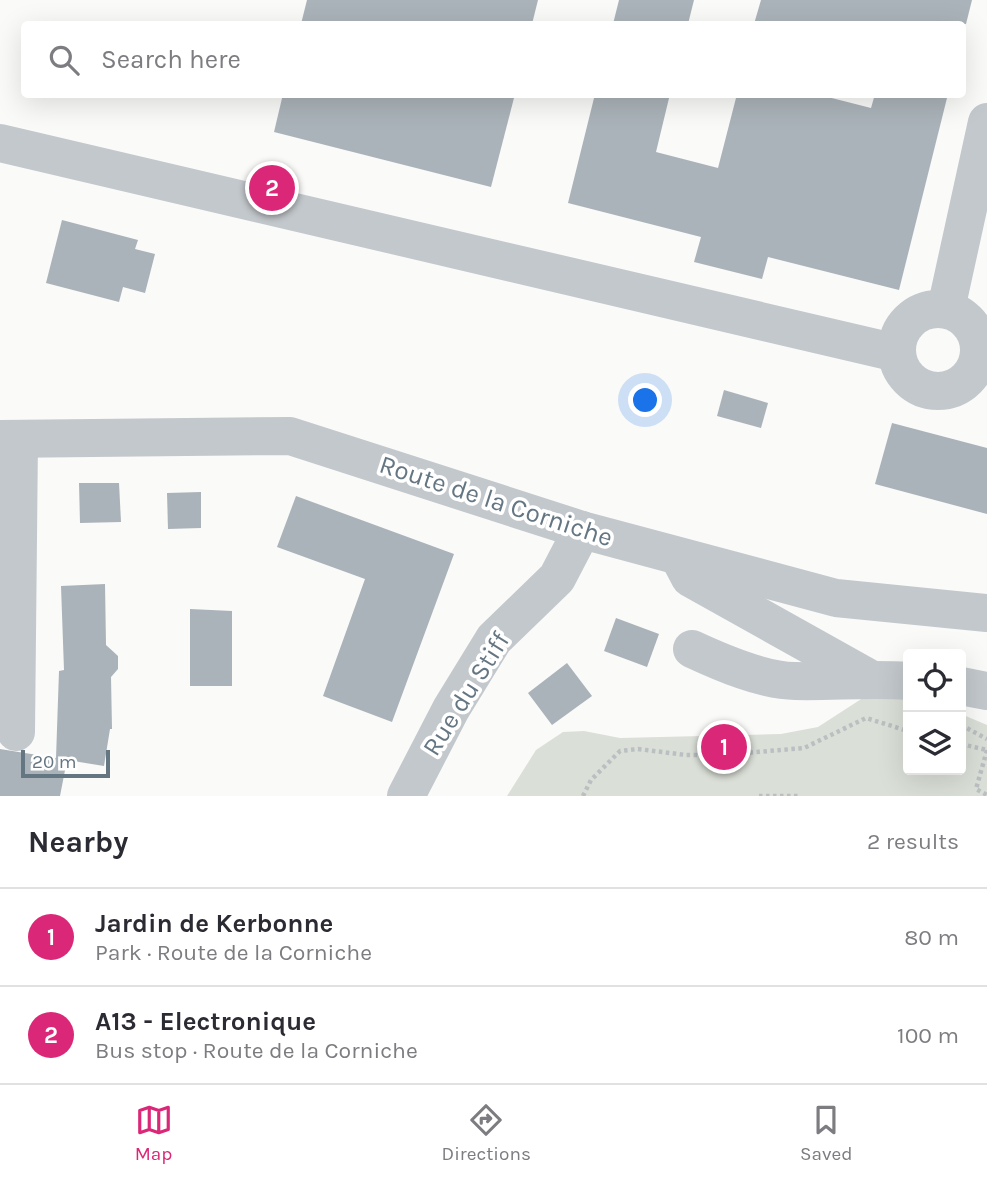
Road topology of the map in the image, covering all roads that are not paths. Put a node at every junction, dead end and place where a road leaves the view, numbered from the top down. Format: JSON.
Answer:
{"nodes":[{"id":1,"x":987,"y":122,"type":"edge"},
{"id":2,"x":0,"y":143,"type":"edge"},
{"id":3,"x":946,"y":309,"type":"junction"},
{"id":4,"x":897,"y":353,"type":"junction"},
{"id":5,"x":980,"y":373,"type":"edge"},
{"id":6,"x":10,"y":439,"type":"edge"},
{"id":7,"x":583,"y":530,"type":"junction"},
{"id":8,"x":677,"y":554,"type":"junction"},
{"id":9,"x":987,"y":614,"type":"edge"},
{"id":10,"x":692,"y":649,"type":"dead end"},
{"id":11,"x":869,"y":677,"type":"junction"},
{"id":12,"x":903,"y":680,"type":"edge"},
{"id":13,"x":966,"y":687,"type":"edge"},
{"id":14,"x":987,"y":691,"type":"edge"},
{"id":15,"x":16,"y":732,"type":"dead end"},
{"id":16,"x":406,"y":796,"type":"edge"}],
"edges":[{"from":1,"to":3,"type":"street"},
{"from":2,"to":4,"type":"street"},
{"from":3,"to":4,"type":"street"},
{"from":3,"to":5,"type":"street"},
{"from":4,"to":5,"type":"street"},
{"from":6,"to":7,"type":"street","name":"Route de la Corniche"},
{"from":6,"to":15,"type":"street"},
{"from":7,"to":8,"type":"street","name":"Route de la Corniche"},
{"from":7,"to":16,"type":"street","name":"Rue du Stiff"},
{"from":8,"to":9,"type":"street","name":"Route de la Corniche"},
{"from":8,"to":11,"type":"street"},
{"from":10,"to":11,"type":"street"},
{"from":11,"to":12,"type":"street"},
{"from":13,"to":14,"type":"street"}]}
